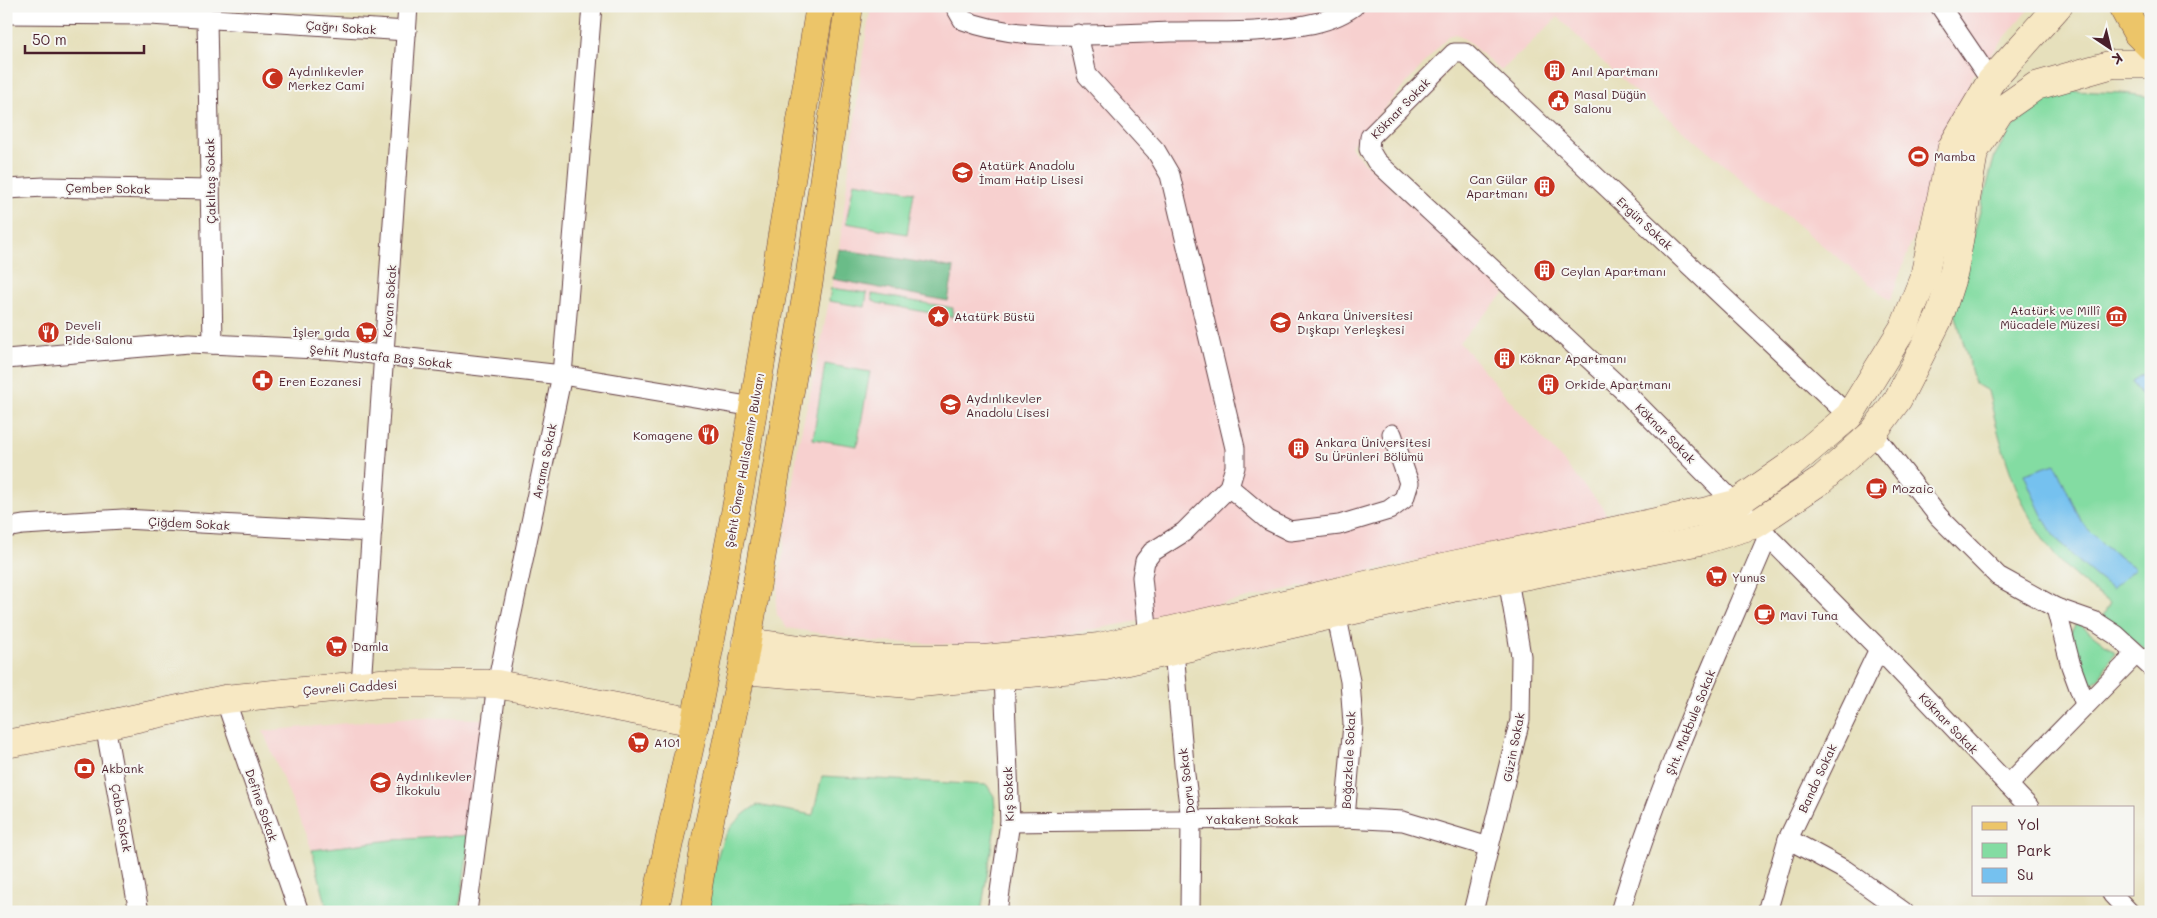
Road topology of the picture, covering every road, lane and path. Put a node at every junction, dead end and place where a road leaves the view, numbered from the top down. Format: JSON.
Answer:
{"nodes":[{"id":1,"x":408,"y":6,"type":"edge"},
{"id":2,"x":592,"y":6,"type":"edge"},
{"id":3,"x":820,"y":6,"type":"edge"},
{"id":4,"x":849,"y":6,"type":"edge"},
{"id":5,"x":955,"y":6,"type":"edge"},
{"id":6,"x":1354,"y":6,"type":"edge"},
{"id":7,"x":1940,"y":6,"type":"edge"},
{"id":8,"x":2058,"y":6,"type":"edge"},
{"id":9,"x":2122,"y":6,"type":"edge"},
{"id":10,"x":110,"y":10,"type":"edge"},
{"id":11,"x":6,"y":14,"type":"edge"},
{"id":12,"x":207,"y":18,"type":"junction"},
{"id":13,"x":407,"y":31,"type":"junction"},
{"id":14,"x":1078,"y":34,"type":"junction"},
{"id":15,"x":2151,"y":47,"type":"edge"},
{"id":16,"x":2151,"y":64,"type":"edge"},
{"id":17,"x":1439,"y":68,"type":"joint"},
{"id":18,"x":1991,"y":80,"type":"junction"},
{"id":19,"x":6,"y":189,"type":"edge"},
{"id":20,"x":210,"y":190,"type":"junction"},
{"id":21,"x":213,"y":344,"type":"junction"},
{"id":22,"x":385,"y":356,"type":"junction"},
{"id":23,"x":6,"y":359,"type":"edge"},
{"id":24,"x":562,"y":375,"type":"junction"},
{"id":25,"x":754,"y":407,"type":"junction"},
{"id":26,"x":1849,"y":416,"type":"junction"},
{"id":27,"x":1873,"y":433,"type":"junction"},
{"id":28,"x":1392,"y":434,"type":"dead end"},
{"id":29,"x":1229,"y":487,"type":"junction"},
{"id":30,"x":1735,"y":504,"type":"junction"},
{"id":31,"x":6,"y":528,"type":"edge"},
{"id":32,"x":1762,"y":530,"type":"junction"},
{"id":33,"x":372,"y":532,"type":"junction"},
{"id":34,"x":1508,"y":579,"type":"junction"},
{"id":35,"x":2056,"y":608,"type":"junction"},
{"id":36,"x":1336,"y":613,"type":"junction"},
{"id":37,"x":1148,"y":637,"type":"junction"},
{"id":38,"x":746,"y":642,"type":"junction"},
{"id":39,"x":1879,"y":649,"type":"junction"},
{"id":40,"x":1174,"y":651,"type":"junction"},
{"id":41,"x":2136,"y":654,"type":"junction"},
{"id":42,"x":2151,"y":667,"type":"edge"},
{"id":43,"x":742,"y":670,"type":"junction"},
{"id":44,"x":1004,"y":676,"type":"junction"},
{"id":45,"x":497,"y":684,"type":"junction"},
{"id":46,"x":361,"y":685,"type":"junction"},
{"id":47,"x":225,"y":699,"type":"junction"},
{"id":48,"x":2085,"y":704,"type":"junction"},
{"id":49,"x":695,"y":722,"type":"junction"},
{"id":50,"x":105,"y":725,"type":"junction"},
{"id":51,"x":6,"y":744,"type":"edge"},
{"id":52,"x":2008,"y":785,"type":"junction"},
{"id":53,"x":2028,"y":806,"type":"edge"},
{"id":54,"x":1345,"y":818,"type":"junction"},
{"id":55,"x":1191,"y":819,"type":"junction"},
{"id":56,"x":1010,"y":822,"type":"junction"},
{"id":57,"x":1788,"y":839,"type":"junction"},
{"id":58,"x":1489,"y":847,"type":"junction"},
{"id":59,"x":2114,"y":896,"type":"edge"},
{"id":60,"x":139,"y":912,"type":"edge"},
{"id":61,"x":299,"y":912,"type":"edge"},
{"id":62,"x":467,"y":912,"type":"edge"},
{"id":63,"x":654,"y":912,"type":"edge"},
{"id":64,"x":694,"y":912,"type":"edge"},
{"id":65,"x":997,"y":912,"type":"edge"},
{"id":66,"x":1190,"y":912,"type":"edge"},
{"id":67,"x":1473,"y":912,"type":"edge"},
{"id":68,"x":1620,"y":912,"type":"edge"},
{"id":69,"x":1767,"y":912,"type":"edge"},
{"id":70,"x":1904,"y":912,"type":"edge"},
{"id":71,"x":2129,"y":912,"type":"edge"}],
"edges":[{"from":1,"to":13,"type":"street","name":"Kovan Sokak"},
{"from":2,"to":24,"type":"street","name":"Arama Sokak"},
{"from":3,"to":25,"type":"main road","name":"Şehit Ömer Halisdemir Bulvarı"},
{"from":4,"to":38,"type":"main road"},
{"from":5,"to":14,"type":"street"},
{"from":6,"to":14,"type":"street"},
{"from":7,"to":18,"type":"street"},
{"from":8,"to":18,"type":"main road"},
{"from":9,"to":15,"type":"main road"},
{"from":10,"to":11,"type":"street","name":"Çağrı Sokak"},
{"from":10,"to":12,"type":"street","name":"Çağrı Sokak"},
{"from":12,"to":13,"type":"street","name":"Çağrı Sokak"},
{"from":12,"to":20,"type":"street","name":"Çakıltaş Sokak"},
{"from":13,"to":22,"type":"street","name":"Kovan Sokak"},
{"from":14,"to":29,"type":"street"},
{"from":16,"to":27,"type":"main road"},
{"from":17,"to":26,"type":"street","name":"Ergün Sokak"},
{"from":17,"to":30,"type":"street","name":"Köknar Sokak"},
{"from":18,"to":26,"type":"main road"},
{"from":19,"to":20,"type":"street","name":"Çember Sokak"},
{"from":20,"to":21,"type":"street","name":"Çakıltaş Sokak"},
{"from":21,"to":22,"type":"street","name":"Şehit Mustafa Baş Sokak"},
{"from":21,"to":23,"type":"street","name":"Şehit Mustafa Baş Sokak"},
{"from":22,"to":24,"type":"street","name":"Şehit Mustafa Baş Sokak"},
{"from":22,"to":33,"type":"street","name":"Kovan Sokak"},
{"from":24,"to":25,"type":"street","name":"Şehit Mustafa Baş Sokak"},
{"from":24,"to":45,"type":"street","name":"Arama Sokak"},
{"from":25,"to":49,"type":"main road","name":"Şehit Ömer Halisdemir Bulvarı"},
{"from":26,"to":30,"type":"main road"},
{"from":27,"to":32,"type":"main road"},
{"from":27,"to":35,"type":"street"},
{"from":28,"to":29,"type":"street"},
{"from":29,"to":37,"type":"street"},
{"from":30,"to":32,"type":"street","name":"Köknar Sokak"},
{"from":30,"to":37,"type":"main road"},
{"from":31,"to":33,"type":"street","name":"Çiğdem Sokak"},
{"from":32,"to":34,"type":"main road"},
{"from":32,"to":39,"type":"street","name":"Köknar Sokak"},
{"from":32,"to":68,"type":"street","name":"Şht. Makbule Sokak"},
{"from":33,"to":46,"type":"street","name":"Kovan Sokak"},
{"from":34,"to":36,"type":"main road"},
{"from":34,"to":58,"type":"street","name":"Güzin Sokak"},
{"from":35,"to":41,"type":"street"},
{"from":35,"to":48,"type":"street"},
{"from":36,"to":40,"type":"main road"},
{"from":36,"to":54,"type":"street","name":"Boğazkale Sokak"},
{"from":37,"to":38,"type":"main road"},
{"from":38,"to":43,"type":"main road"},
{"from":39,"to":52,"type":"street","name":"Köknar Sokak"},
{"from":39,"to":57,"type":"street","name":"Bando Sokak"},
{"from":40,"to":44,"type":"main road"},
{"from":40,"to":55,"type":"street","name":"Doru Sokak"},
{"from":41,"to":42,"type":"street"},
{"from":41,"to":48,"type":"street"},
{"from":43,"to":44,"type":"main road"},
{"from":43,"to":64,"type":"main road"},
{"from":44,"to":56,"type":"street","name":"Kış Sokak"},
{"from":45,"to":46,"type":"main road","name":"Çevreli Caddesi"},
{"from":45,"to":49,"type":"main road","name":"Çevreli Caddesi"},
{"from":45,"to":62,"type":"street","name":"Arama Sokak"},
{"from":46,"to":47,"type":"main road","name":"Çevreli Caddesi"},
{"from":47,"to":50,"type":"main road","name":"Çevreli Caddesi"},
{"from":47,"to":61,"type":"street","name":"Define Sokak"},
{"from":48,"to":52,"type":"street"},
{"from":49,"to":63,"type":"main road","name":"Şehit Ömer Halisdemir Bulvarı"},
{"from":50,"to":51,"type":"main road","name":"Çevreli Caddesi"},
{"from":50,"to":60,"type":"street","name":"Çaba Sokak"},
{"from":52,"to":53,"type":"street","name":"Köknar Sokak"},
{"from":54,"to":55,"type":"street","name":"Yakakent Sokak"},
{"from":54,"to":58,"type":"street","name":"Yakakent Sokak"},
{"from":55,"to":56,"type":"street","name":"Yakakent Sokak"},
{"from":55,"to":66,"type":"street","name":"Doru Sokak"},
{"from":56,"to":65,"type":"street","name":"Kış Sokak"},
{"from":57,"to":69,"type":"street","name":"Bando Sokak"},
{"from":57,"to":70,"type":"street"},
{"from":58,"to":67,"type":"street","name":"Güzin Sokak"},
{"from":59,"to":71,"type":"street"}]}
